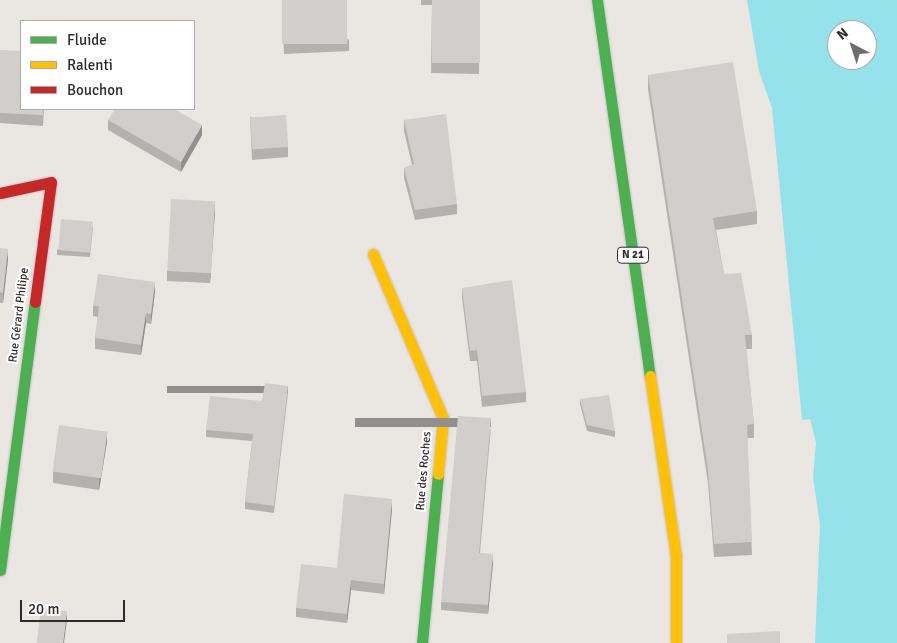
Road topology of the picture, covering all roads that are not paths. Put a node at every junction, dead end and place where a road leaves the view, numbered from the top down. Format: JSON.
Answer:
{"nodes":[{"id":1,"x":597,"y":0,"type":"edge"},
{"id":2,"x":0,"y":192,"type":"edge"},
{"id":3,"x":373,"y":254,"type":"dead end"},
{"id":4,"x":0,"y":570,"type":"edge"},
{"id":5,"x":422,"y":643,"type":"edge"},
{"id":6,"x":676,"y":643,"type":"edge"}],
"edges":[{"from":1,"to":6,"type":"street","number":"N 21"},
{"from":2,"to":4,"type":"street","name":"Rue Gérard Philipe"},
{"from":3,"to":5,"type":"street","name":"Rue des Roches"}]}
